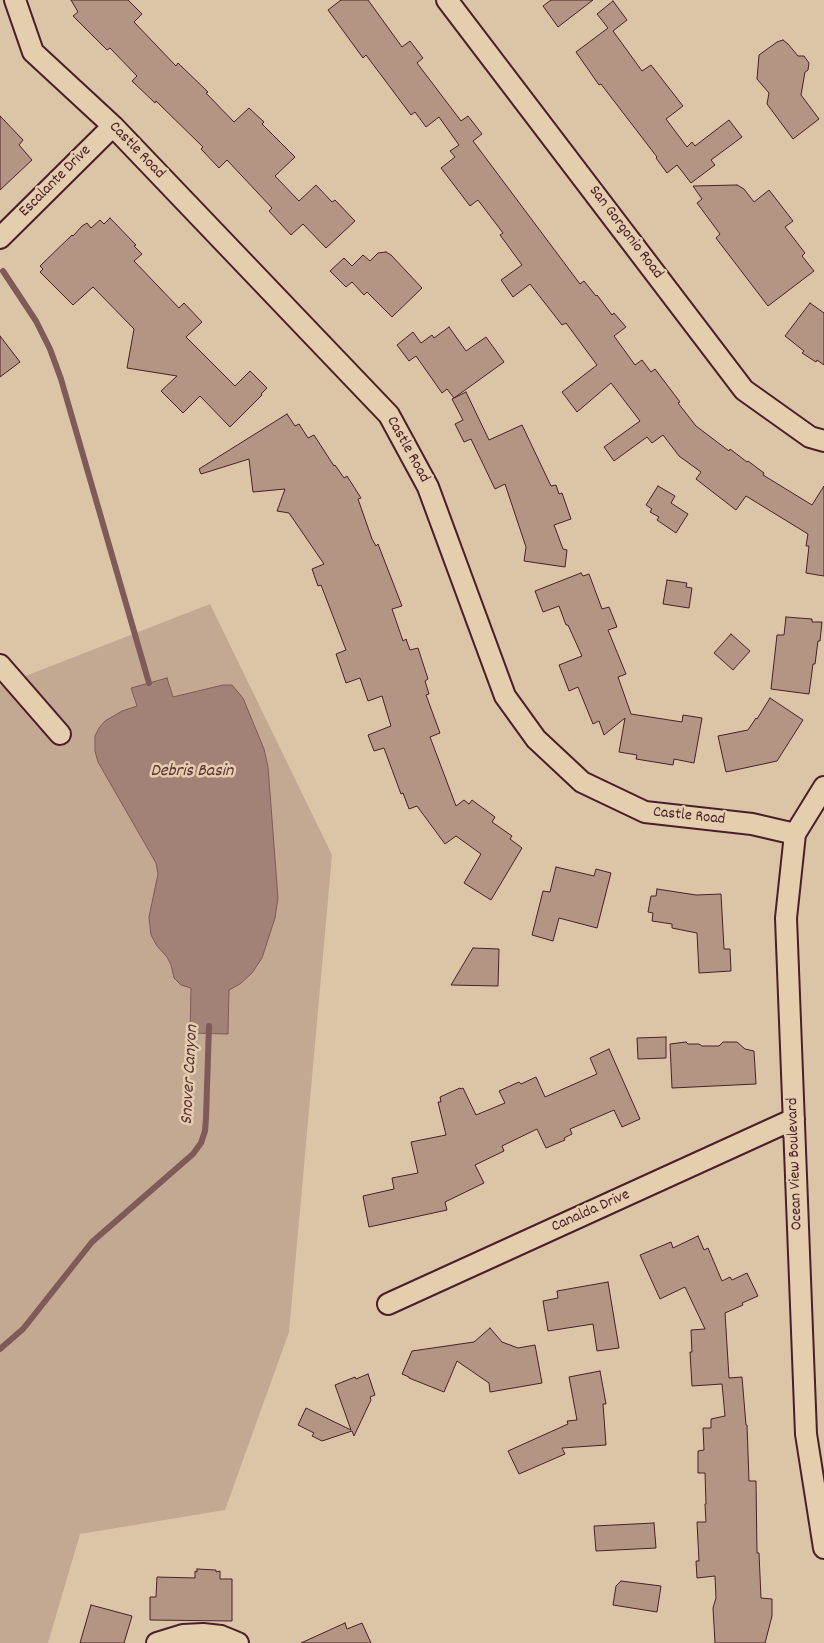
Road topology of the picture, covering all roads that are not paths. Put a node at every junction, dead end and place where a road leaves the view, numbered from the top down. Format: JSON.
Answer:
{"nodes":[{"id":1,"x":15,"y":0,"type":"edge"},
{"id":2,"x":447,"y":0,"type":"edge"},
{"id":3,"x":113,"y":126,"type":"junction"},
{"id":4,"x":0,"y":238,"type":"edge"},
{"id":5,"x":824,"y":441,"type":"edge"},
{"id":6,"x":0,"y":665,"type":"edge"},
{"id":7,"x":60,"y":734,"type":"dead end"},
{"id":8,"x":824,"y":787,"type":"edge"},
{"id":9,"x":795,"y":834,"type":"junction"},
{"id":10,"x":794,"y":1120,"type":"junction"},
{"id":11,"x":388,"y":1304,"type":"dead end"},
{"id":12,"x":824,"y":1548,"type":"edge"},
{"id":13,"x":157,"y":1643,"type":"edge"},
{"id":14,"x":238,"y":1643,"type":"edge"}],
"edges":[{"from":1,"to":3,"type":"street","name":"Castle Road"},
{"from":2,"to":5,"type":"street","name":"San Gorgonio Road"},
{"from":3,"to":4,"type":"street","name":"Escalante Drive"},
{"from":3,"to":9,"type":"street","name":"Castle Road"},
{"from":6,"to":7,"type":"street"},
{"from":8,"to":9,"type":"street","name":"Ocean View Boulevard"},
{"from":9,"to":10,"type":"street","name":"Ocean View Boulevard"},
{"from":10,"to":11,"type":"street","name":"Canalda Drive"},
{"from":10,"to":12,"type":"street","name":"Ocean View Boulevard"},
{"from":13,"to":14,"type":"street"}]}
